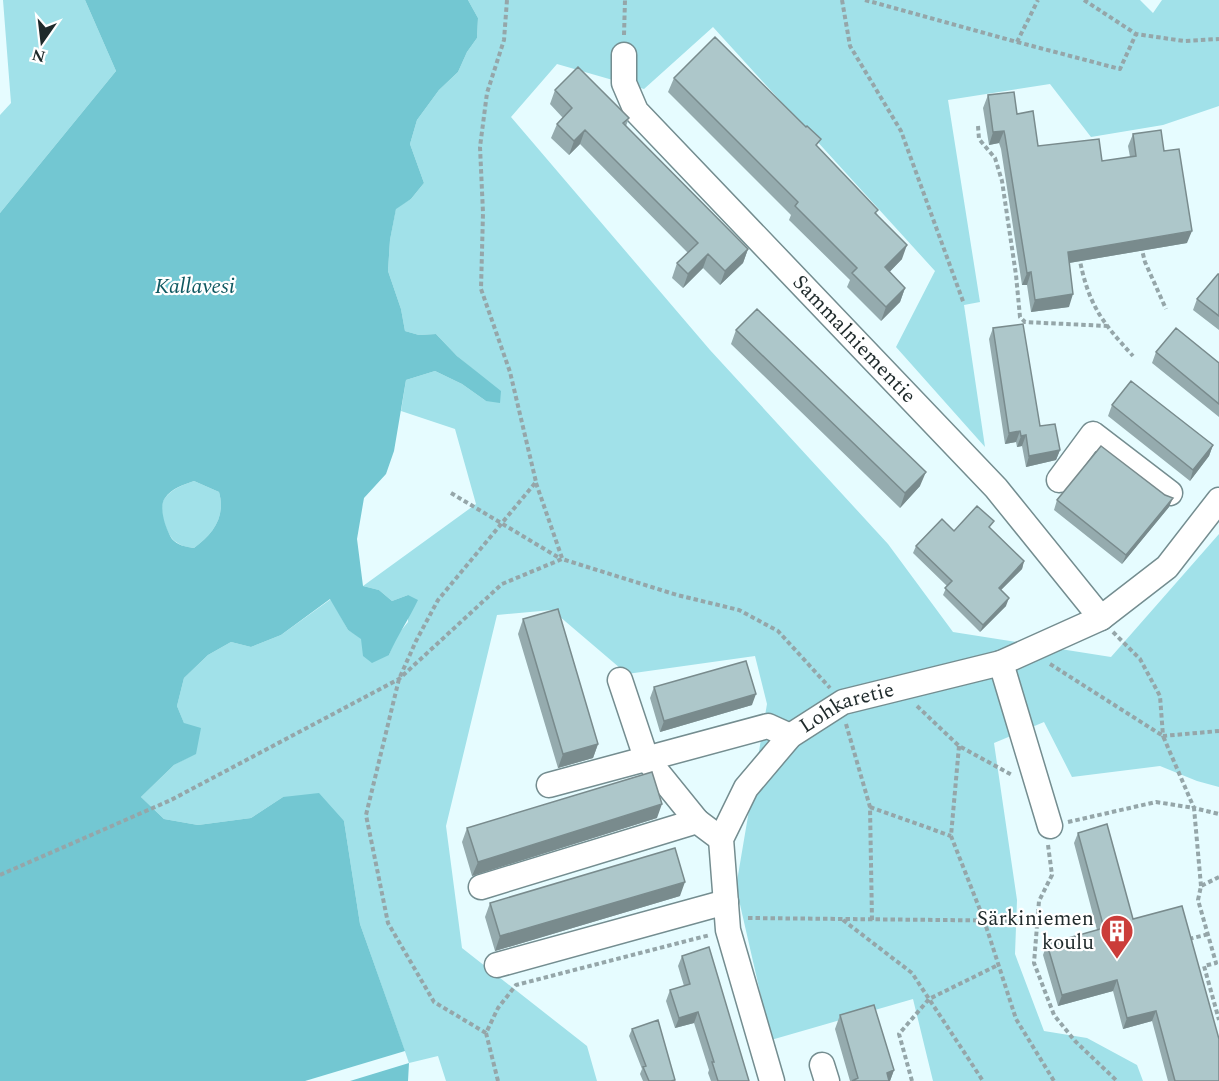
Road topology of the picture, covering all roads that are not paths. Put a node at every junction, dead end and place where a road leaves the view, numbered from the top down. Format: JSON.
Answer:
{"nodes":[{"id":1,"x":624,"y":55,"type":"road end"},
{"id":2,"x":1059,"y":480,"type":"dead end"},
{"id":3,"x":1170,"y":493,"type":"dead end"},
{"id":4,"x":1219,"y":500,"type":"edge"},
{"id":5,"x":1101,"y":618,"type":"junction"},
{"id":6,"x":1001,"y":663,"type":"junction"},
{"id":7,"x":620,"y":680,"type":"dead end"},
{"id":8,"x":790,"y":736,"type":"junction"},
{"id":9,"x":646,"y":758,"type":"junction"},
{"id":10,"x":549,"y":785,"type":"dead end"},
{"id":11,"x":697,"y":821,"type":"junction"},
{"id":12,"x":1050,"y":826,"type":"road end"},
{"id":13,"x":721,"y":839,"type":"junction"},
{"id":14,"x":481,"y":887,"type":"dead end"},
{"id":15,"x":731,"y":917,"type":"junction"},
{"id":16,"x":497,"y":965,"type":"dead end"},
{"id":17,"x":772,"y":1081,"type":"edge"}],
"edges":[{"from":1,"to":5,"type":"street","name":"Sammalniementie"},
{"from":2,"to":3,"type":"street"},
{"from":4,"to":5,"type":"street","name":"Lohkaretie"},
{"from":5,"to":6,"type":"street","name":"Lohkaretie"},
{"from":6,"to":8,"type":"street","name":"Lohkaretie"},
{"from":6,"to":12,"type":"street"},
{"from":7,"to":9,"type":"street"},
{"from":8,"to":9,"type":"street"},
{"from":8,"to":13,"type":"street","name":"Lohkaretie"},
{"from":9,"to":10,"type":"street"},
{"from":9,"to":11,"type":"street"},
{"from":11,"to":13,"type":"street"},
{"from":11,"to":14,"type":"street"},
{"from":13,"to":15,"type":"street"},
{"from":15,"to":16,"type":"street"},
{"from":15,"to":17,"type":"street"}]}
